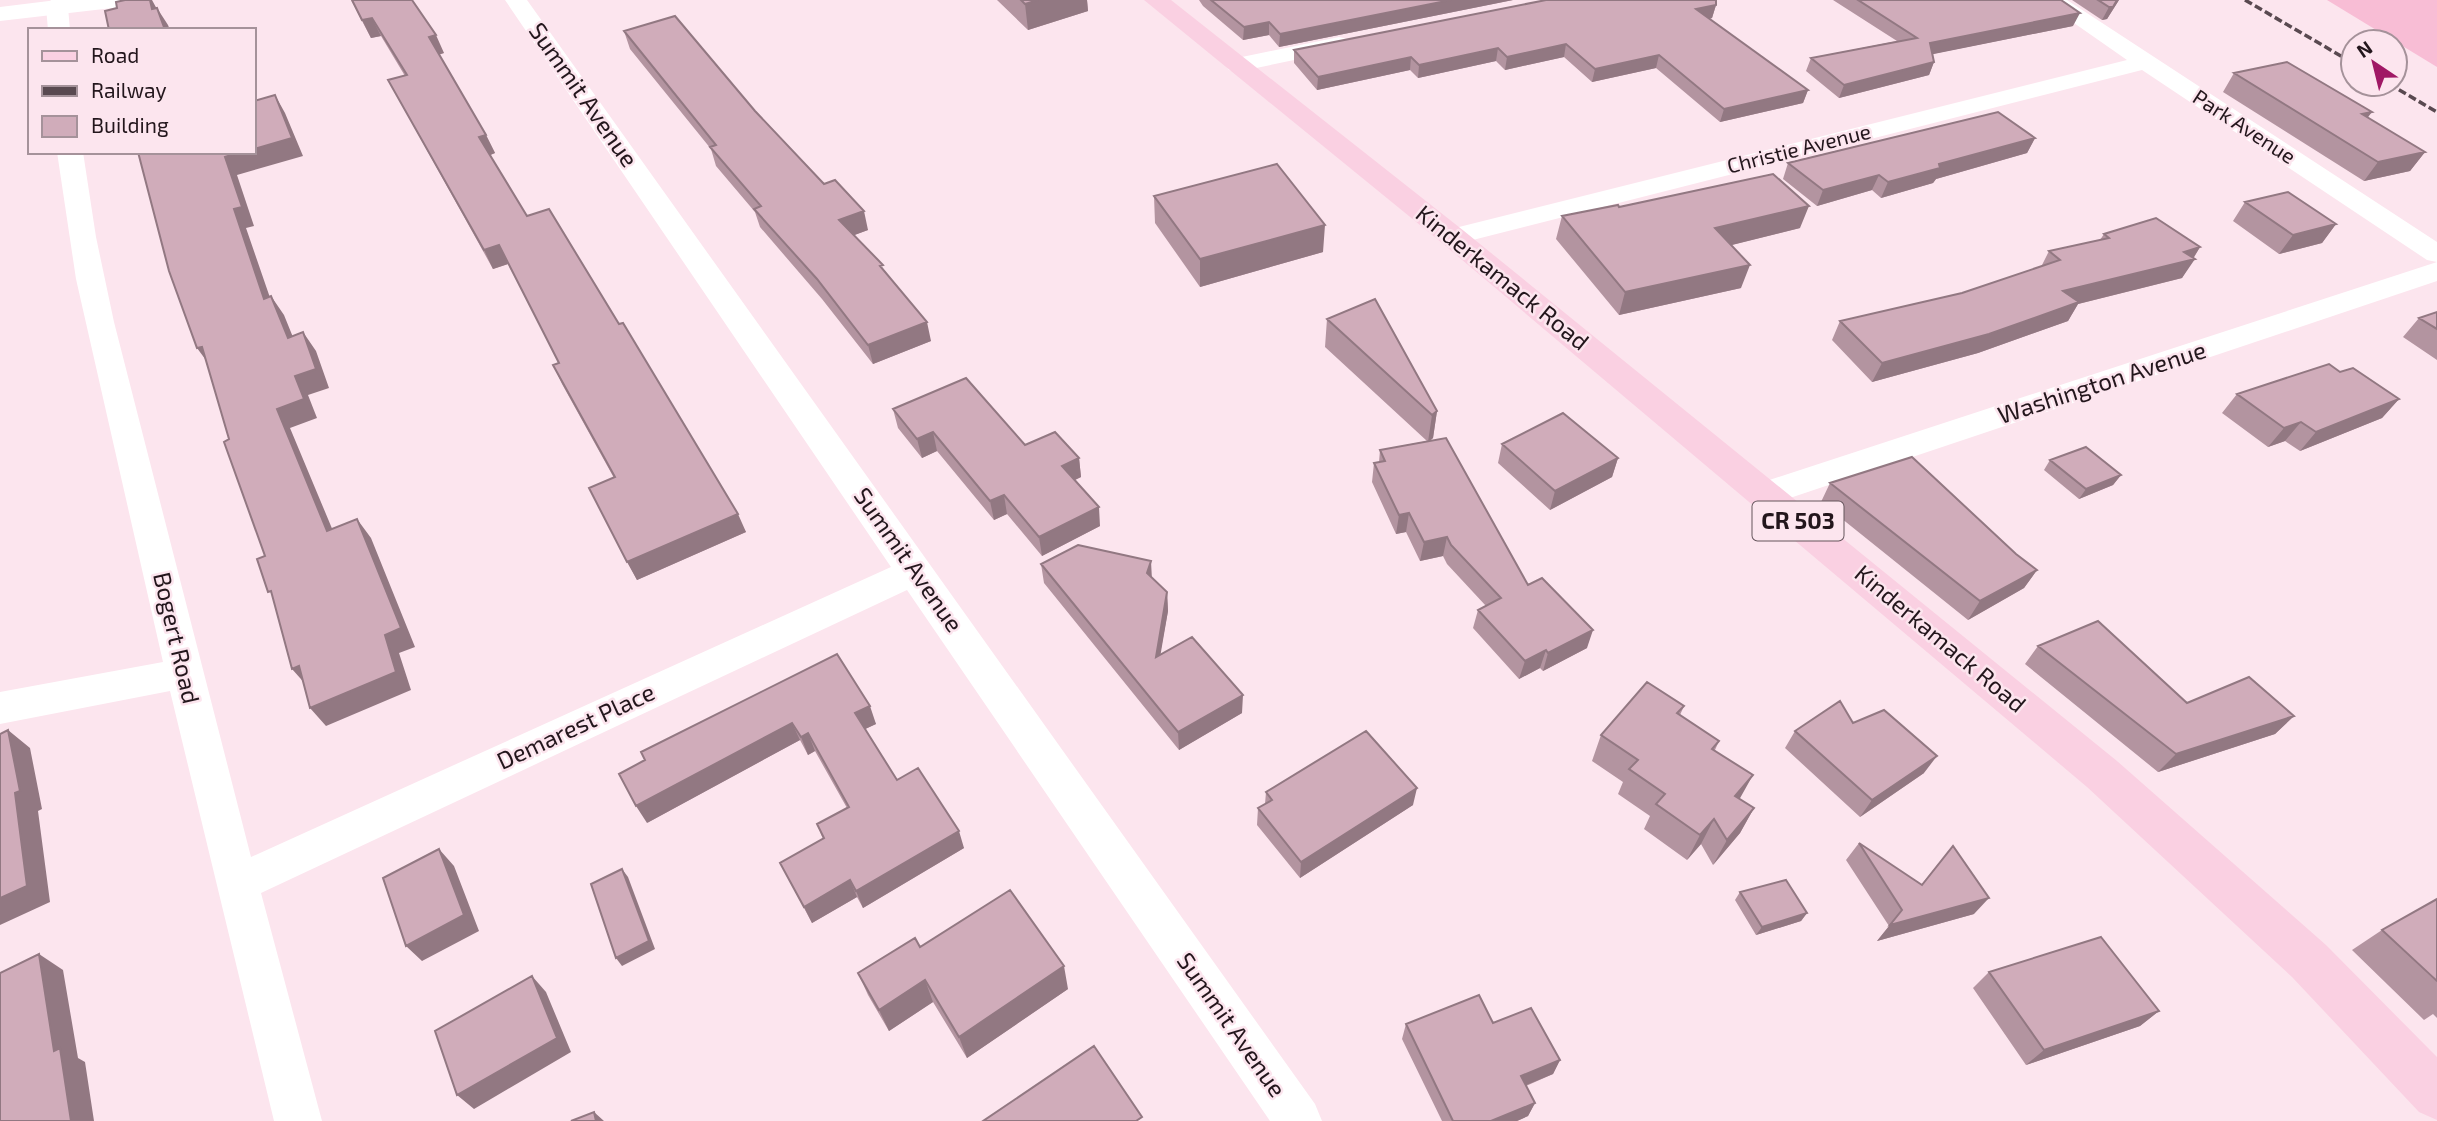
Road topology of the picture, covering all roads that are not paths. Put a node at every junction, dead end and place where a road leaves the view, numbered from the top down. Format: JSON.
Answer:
{"nodes":[{"id":1,"x":121,"y":0,"type":"edge"},
{"id":2,"x":516,"y":0,"type":"edge"},
{"id":3,"x":1156,"y":0,"type":"edge"},
{"id":4,"x":2052,"y":0,"type":"edge"},
{"id":5,"x":59,"y":12,"type":"edge"},
{"id":6,"x":0,"y":14,"type":"edge"},
{"id":7,"x":1358,"y":40,"type":"edge"},
{"id":8,"x":2146,"y":62,"type":"junction"},
{"id":9,"x":1237,"y":65,"type":"junction"},
{"id":10,"x":70,"y":154,"type":"edge"},
{"id":11,"x":1453,"y":237,"type":"junction"},
{"id":12,"x":2437,"y":254,"type":"edge"},
{"id":13,"x":2437,"y":271,"type":"edge"},
{"id":14,"x":1766,"y":494,"type":"junction"},
{"id":15,"x":915,"y":570,"type":"junction"},
{"id":16,"x":184,"y":673,"type":"junction"},
{"id":17,"x":0,"y":708,"type":"edge"},
{"id":18,"x":237,"y":884,"type":"junction"},
{"id":19,"x":2437,"y":1094,"type":"edge"},
{"id":20,"x":298,"y":1121,"type":"edge"},
{"id":21,"x":1298,"y":1121,"type":"edge"}],
"edges":[{"from":1,"to":5,"type":"street"},
{"from":2,"to":15,"type":"street","name":"Summit Avenue"},
{"from":3,"to":9,"type":"main road","name":"Kinderkamack Road","number":"CR 503"},
{"from":4,"to":8,"type":"street","name":"Park Avenue"},
{"from":5,"to":6,"type":"street"},
{"from":7,"to":9,"type":"street"},
{"from":8,"to":11,"type":"street","name":"Christie Avenue"},
{"from":8,"to":12,"type":"street","name":"Park Avenue"},
{"from":9,"to":11,"type":"main road","name":"Kinderkamack Road","number":"CR 503"},
{"from":10,"to":16,"type":"street","name":"Bogert Road"},
{"from":11,"to":14,"type":"main road","name":"Kinderkamack Road","number":"CR 503"},
{"from":13,"to":14,"type":"street","name":"Washington Avenue"},
{"from":14,"to":19,"type":"main road","name":"Kinderkamack Road","number":"CR 503"},
{"from":15,"to":18,"type":"street","name":"Demarest Place"},
{"from":15,"to":21,"type":"street","name":"Summit Avenue"},
{"from":16,"to":17,"type":"street"},
{"from":16,"to":18,"type":"street","name":"Bogert Road"},
{"from":18,"to":20,"type":"street","name":"Bogert Road"}]}
